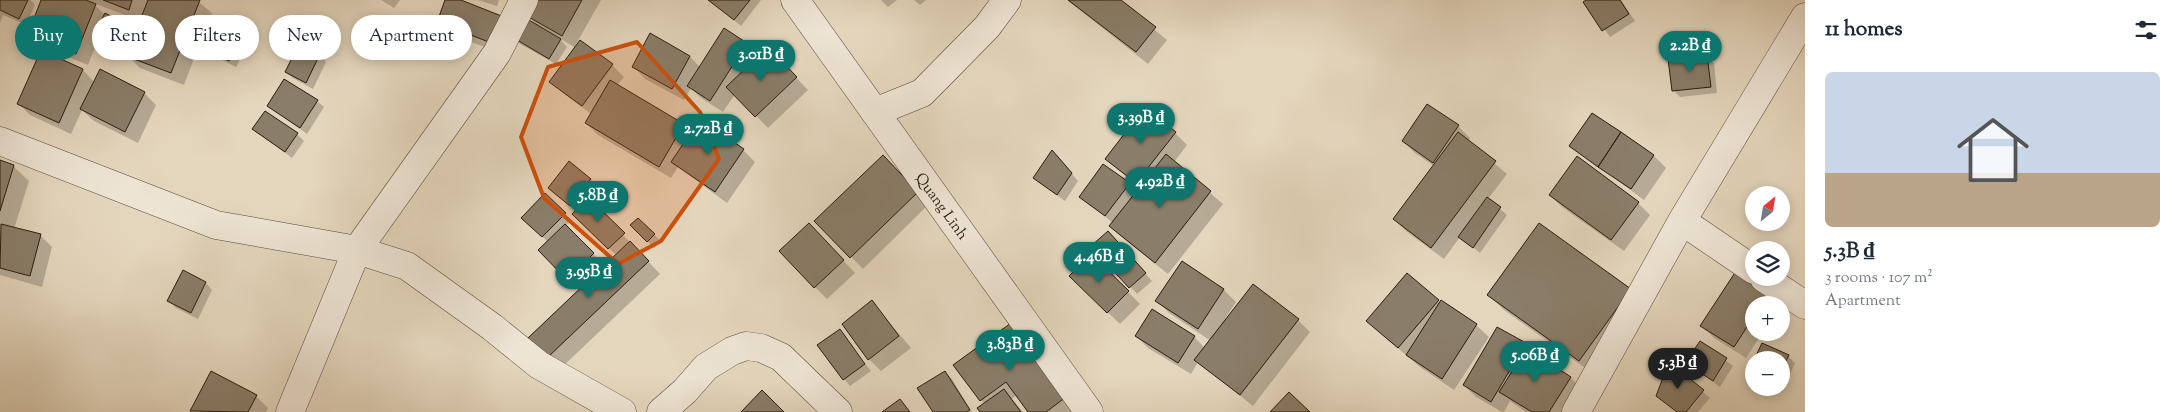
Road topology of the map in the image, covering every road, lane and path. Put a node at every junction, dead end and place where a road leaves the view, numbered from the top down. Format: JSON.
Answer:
{"nodes":[{"id":1,"x":524,"y":0,"type":"edge"},
{"id":2,"x":795,"y":0,"type":"edge"},
{"id":3,"x":1008,"y":0,"type":"edge"},
{"id":4,"x":1805,"y":17,"type":"edge"},
{"id":5,"x":875,"y":112,"type":"junction"},
{"id":6,"x":0,"y":141,"type":"edge"},
{"id":7,"x":1682,"y":221,"type":"junction"},
{"id":8,"x":357,"y":250,"type":"junction"},
{"id":9,"x":1745,"y":264,"type":"edge"},
{"id":10,"x":1776,"y":286,"type":"edge"},
{"id":11,"x":1805,"y":305,"type":"edge"},
{"id":12,"x":290,"y":412,"type":"edge"},
{"id":13,"x":622,"y":412,"type":"edge"},
{"id":14,"x":661,"y":412,"type":"edge"},
{"id":15,"x":838,"y":412,"type":"edge"},
{"id":16,"x":1089,"y":412,"type":"edge"},
{"id":17,"x":1576,"y":412,"type":"edge"}],
"edges":[{"from":1,"to":8,"type":"street"},
{"from":2,"to":5,"type":"street","name":"Quang Lĩnh"},
{"from":3,"to":5,"type":"street"},
{"from":4,"to":7,"type":"street"},
{"from":5,"to":16,"type":"street","name":"Quang Lĩnh"},
{"from":6,"to":8,"type":"street"},
{"from":7,"to":9,"type":"street"},
{"from":7,"to":17,"type":"street"},
{"from":8,"to":12,"type":"street"},
{"from":8,"to":13,"type":"street"},
{"from":10,"to":11,"type":"street"},
{"from":14,"to":15,"type":"street"}]}
